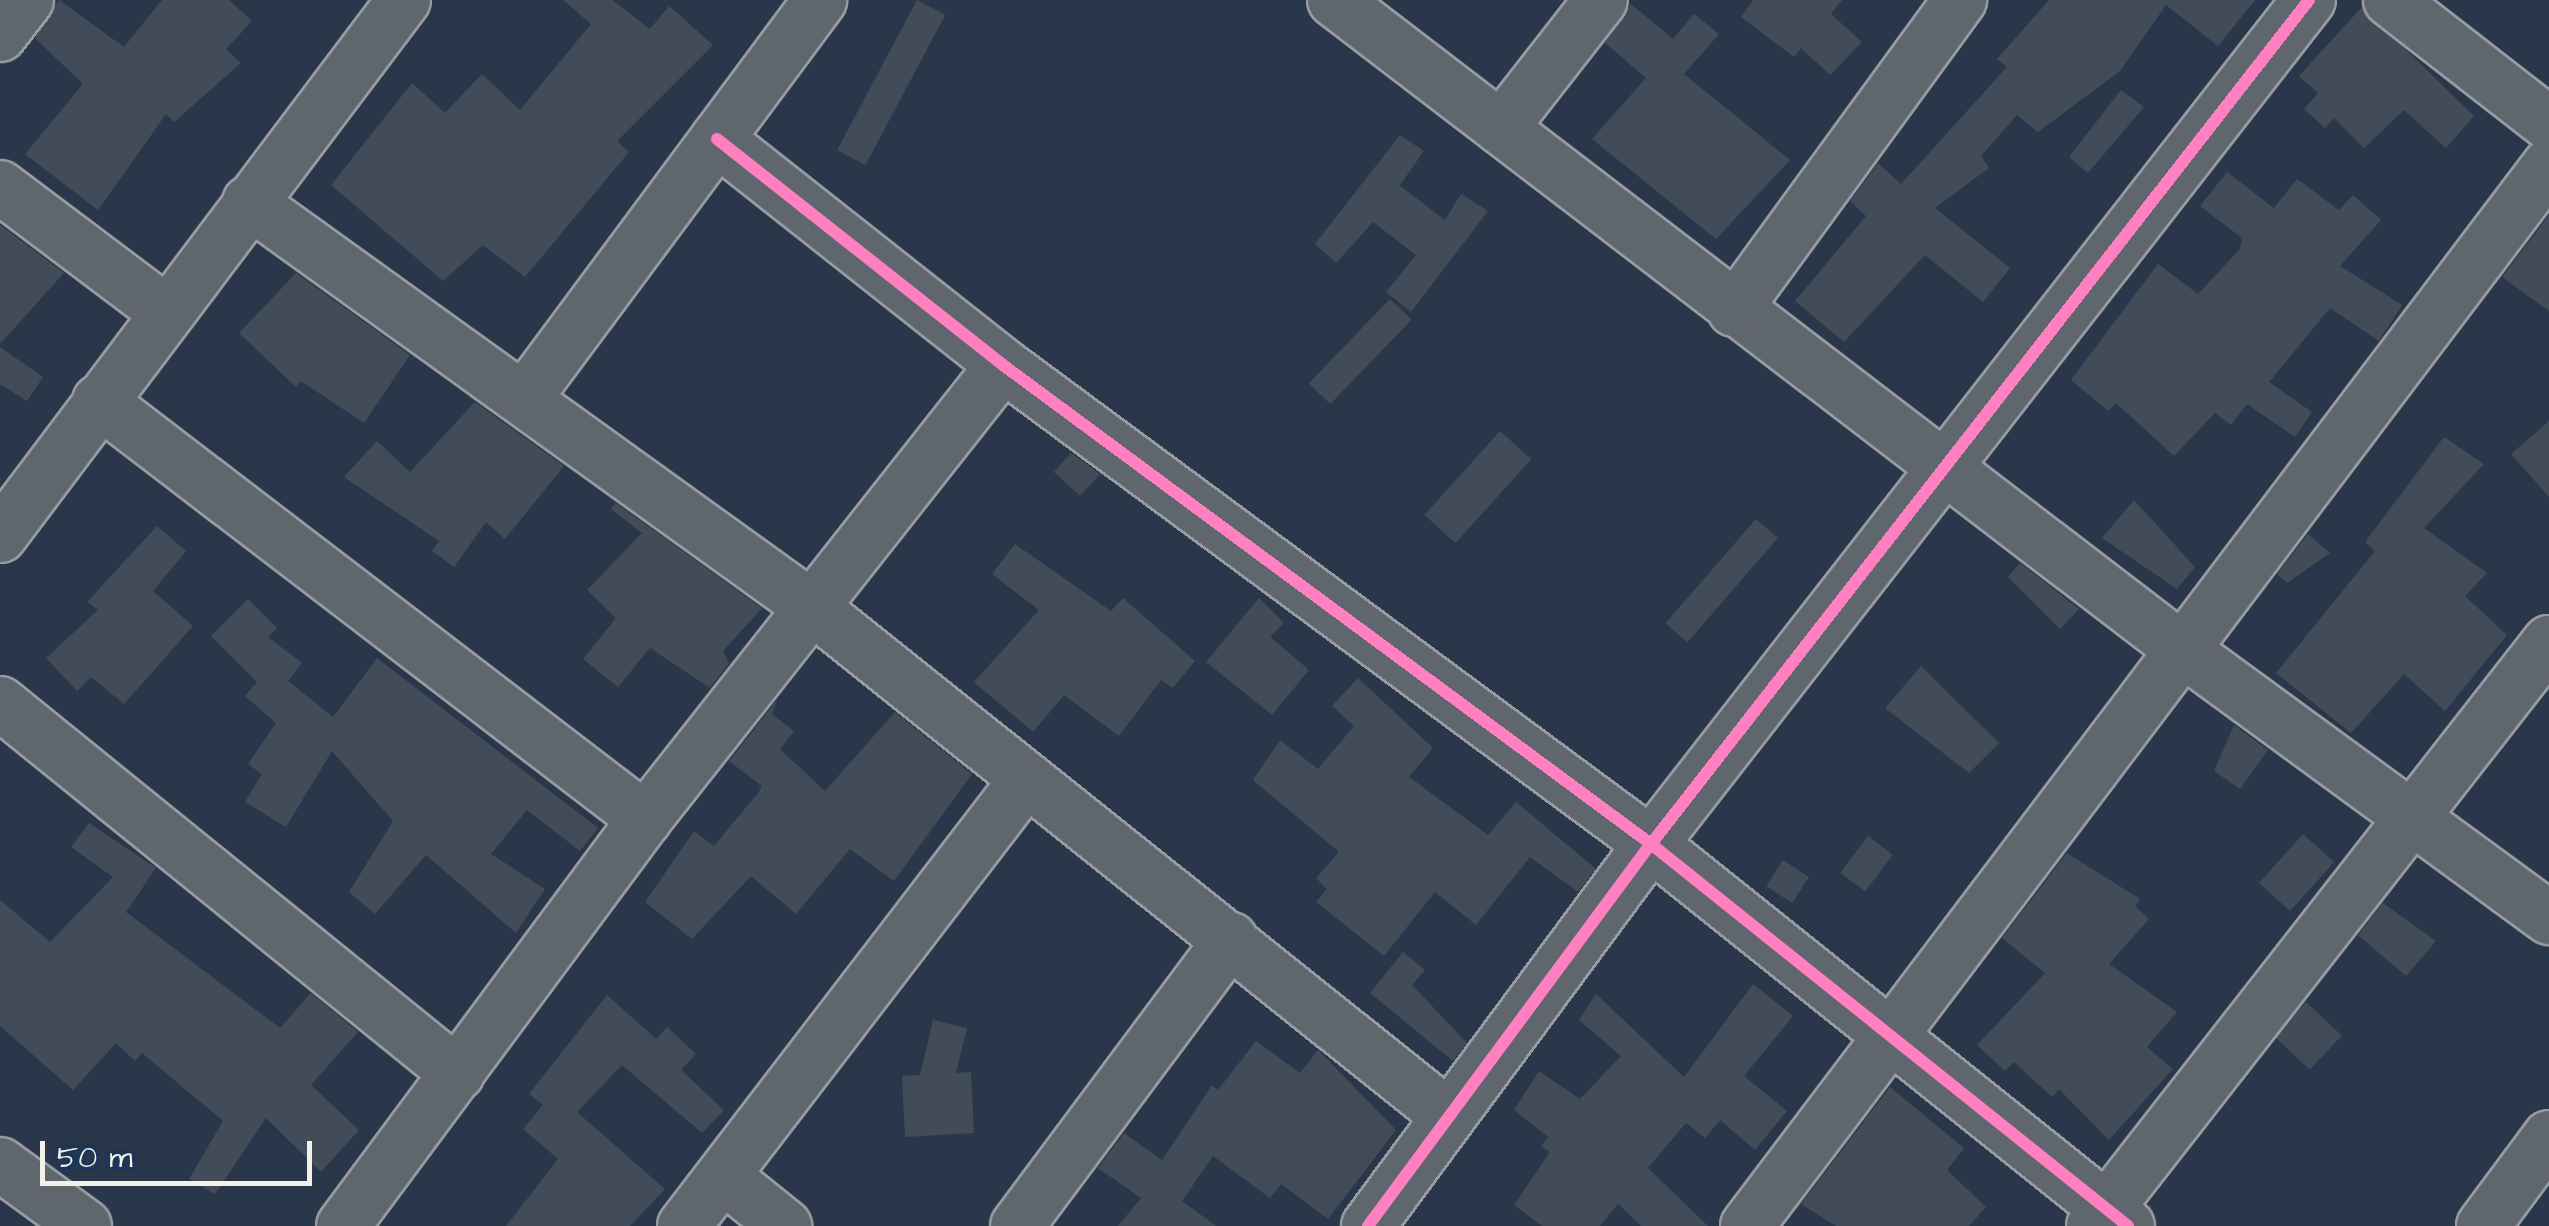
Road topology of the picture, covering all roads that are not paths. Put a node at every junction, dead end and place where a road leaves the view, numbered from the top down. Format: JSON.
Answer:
{"nodes":[{"id":1,"x":27,"y":0,"type":"edge"},
{"id":2,"x":404,"y":0,"type":"edge"},
{"id":3,"x":820,"y":0,"type":"edge"},
{"id":4,"x":1334,"y":0,"type":"edge"},
{"id":5,"x":1601,"y":0,"type":"edge"},
{"id":6,"x":1960,"y":0,"type":"edge"},
{"id":7,"x":2309,"y":0,"type":"edge"},
{"id":8,"x":2390,"y":0,"type":"edge"},
{"id":9,"x":0,"y":35,"type":"edge"},
{"id":10,"x":2549,"y":124,"type":"edge"},
{"id":11,"x":1501,"y":128,"type":"junction"},
{"id":12,"x":717,"y":138,"type":"junction"},
{"id":13,"x":2549,"y":166,"type":"edge"},
{"id":14,"x":0,"y":187,"type":"edge"},
{"id":15,"x":249,"y":202,"type":"junction"},
{"id":16,"x":1734,"y":310,"type":"junction"},
{"id":17,"x":166,"y":312,"type":"junction"},
{"id":18,"x":1002,"y":365,"type":"junction"},
{"id":19,"x":524,"y":399,"type":"junction"},
{"id":20,"x":100,"y":401,"type":"junction"},
{"id":21,"x":1944,"y":470,"type":"junction"},
{"id":22,"x":0,"y":536,"type":"edge"},
{"id":23,"x":810,"y":606,"type":"junction"},
{"id":24,"x":2549,"y":642,"type":"edge"},
{"id":25,"x":2179,"y":648,"type":"junction"},
{"id":26,"x":0,"y":702,"type":"edge"},
{"id":27,"x":1026,"y":780,"type":"junction"},
{"id":28,"x":645,"y":819,"type":"junction"},
{"id":29,"x":2410,"y":820,"type":"junction"},
{"id":30,"x":1651,"y":844,"type":"junction"},
{"id":31,"x":2549,"y":918,"type":"edge"},
{"id":32,"x":1231,"y":939,"type":"junction"},
{"id":33,"x":1892,"y":1042,"type":"junction"},
{"id":34,"x":458,"y":1074,"type":"junction"},
{"id":35,"x":1446,"y":1114,"type":"junction"},
{"id":36,"x":2549,"y":1137,"type":"edge"},
{"id":37,"x":0,"y":1164,"type":"edge"},
{"id":38,"x":723,"y":1176,"type":"junction"},
{"id":39,"x":2109,"y":1220,"type":"edge"},
{"id":40,"x":85,"y":1226,"type":"edge"},
{"id":41,"x":343,"y":1226,"type":"edge"},
{"id":42,"x":684,"y":1226,"type":"edge"},
{"id":43,"x":786,"y":1226,"type":"edge"},
{"id":44,"x":1017,"y":1226,"type":"edge"},
{"id":45,"x":1368,"y":1226,"type":"edge"},
{"id":46,"x":1747,"y":1226,"type":"edge"},
{"id":47,"x":2483,"y":1226,"type":"edge"}],
"edges":[{"from":1,"to":9,"type":"street"},
{"from":2,"to":15,"type":"street"},
{"from":3,"to":12,"type":"street"},
{"from":4,"to":11,"type":"street"},
{"from":5,"to":11,"type":"street"},
{"from":6,"to":16,"type":"street"},
{"from":7,"to":21,"type":"street"},
{"from":8,"to":10,"type":"street"},
{"from":11,"to":16,"type":"street"},
{"from":12,"to":18,"type":"street"},
{"from":12,"to":19,"type":"street"},
{"from":13,"to":25,"type":"street"},
{"from":14,"to":17,"type":"street"},
{"from":15,"to":17,"type":"street"},
{"from":15,"to":19,"type":"street"},
{"from":16,"to":21,"type":"street"},
{"from":17,"to":20,"type":"street"},
{"from":18,"to":23,"type":"street"},
{"from":18,"to":30,"type":"street"},
{"from":19,"to":23,"type":"street"},
{"from":20,"to":22,"type":"street"},
{"from":20,"to":28,"type":"street"},
{"from":21,"to":25,"type":"street"},
{"from":21,"to":30,"type":"street"},
{"from":23,"to":27,"type":"street"},
{"from":23,"to":28,"type":"street"},
{"from":24,"to":29,"type":"street"},
{"from":25,"to":29,"type":"street"},
{"from":25,"to":33,"type":"street"},
{"from":26,"to":34,"type":"street"},
{"from":27,"to":32,"type":"street"},
{"from":27,"to":38,"type":"street"},
{"from":28,"to":34,"type":"street"},
{"from":29,"to":31,"type":"street"},
{"from":29,"to":39,"type":"street"},
{"from":30,"to":33,"type":"street"},
{"from":30,"to":35,"type":"street"},
{"from":32,"to":35,"type":"street"},
{"from":32,"to":44,"type":"street"},
{"from":33,"to":39,"type":"street"},
{"from":33,"to":46,"type":"street"},
{"from":34,"to":41,"type":"street"},
{"from":35,"to":45,"type":"street"},
{"from":36,"to":47,"type":"street"},
{"from":37,"to":40,"type":"street"},
{"from":38,"to":42,"type":"street"},
{"from":38,"to":43,"type":"street"}]}
